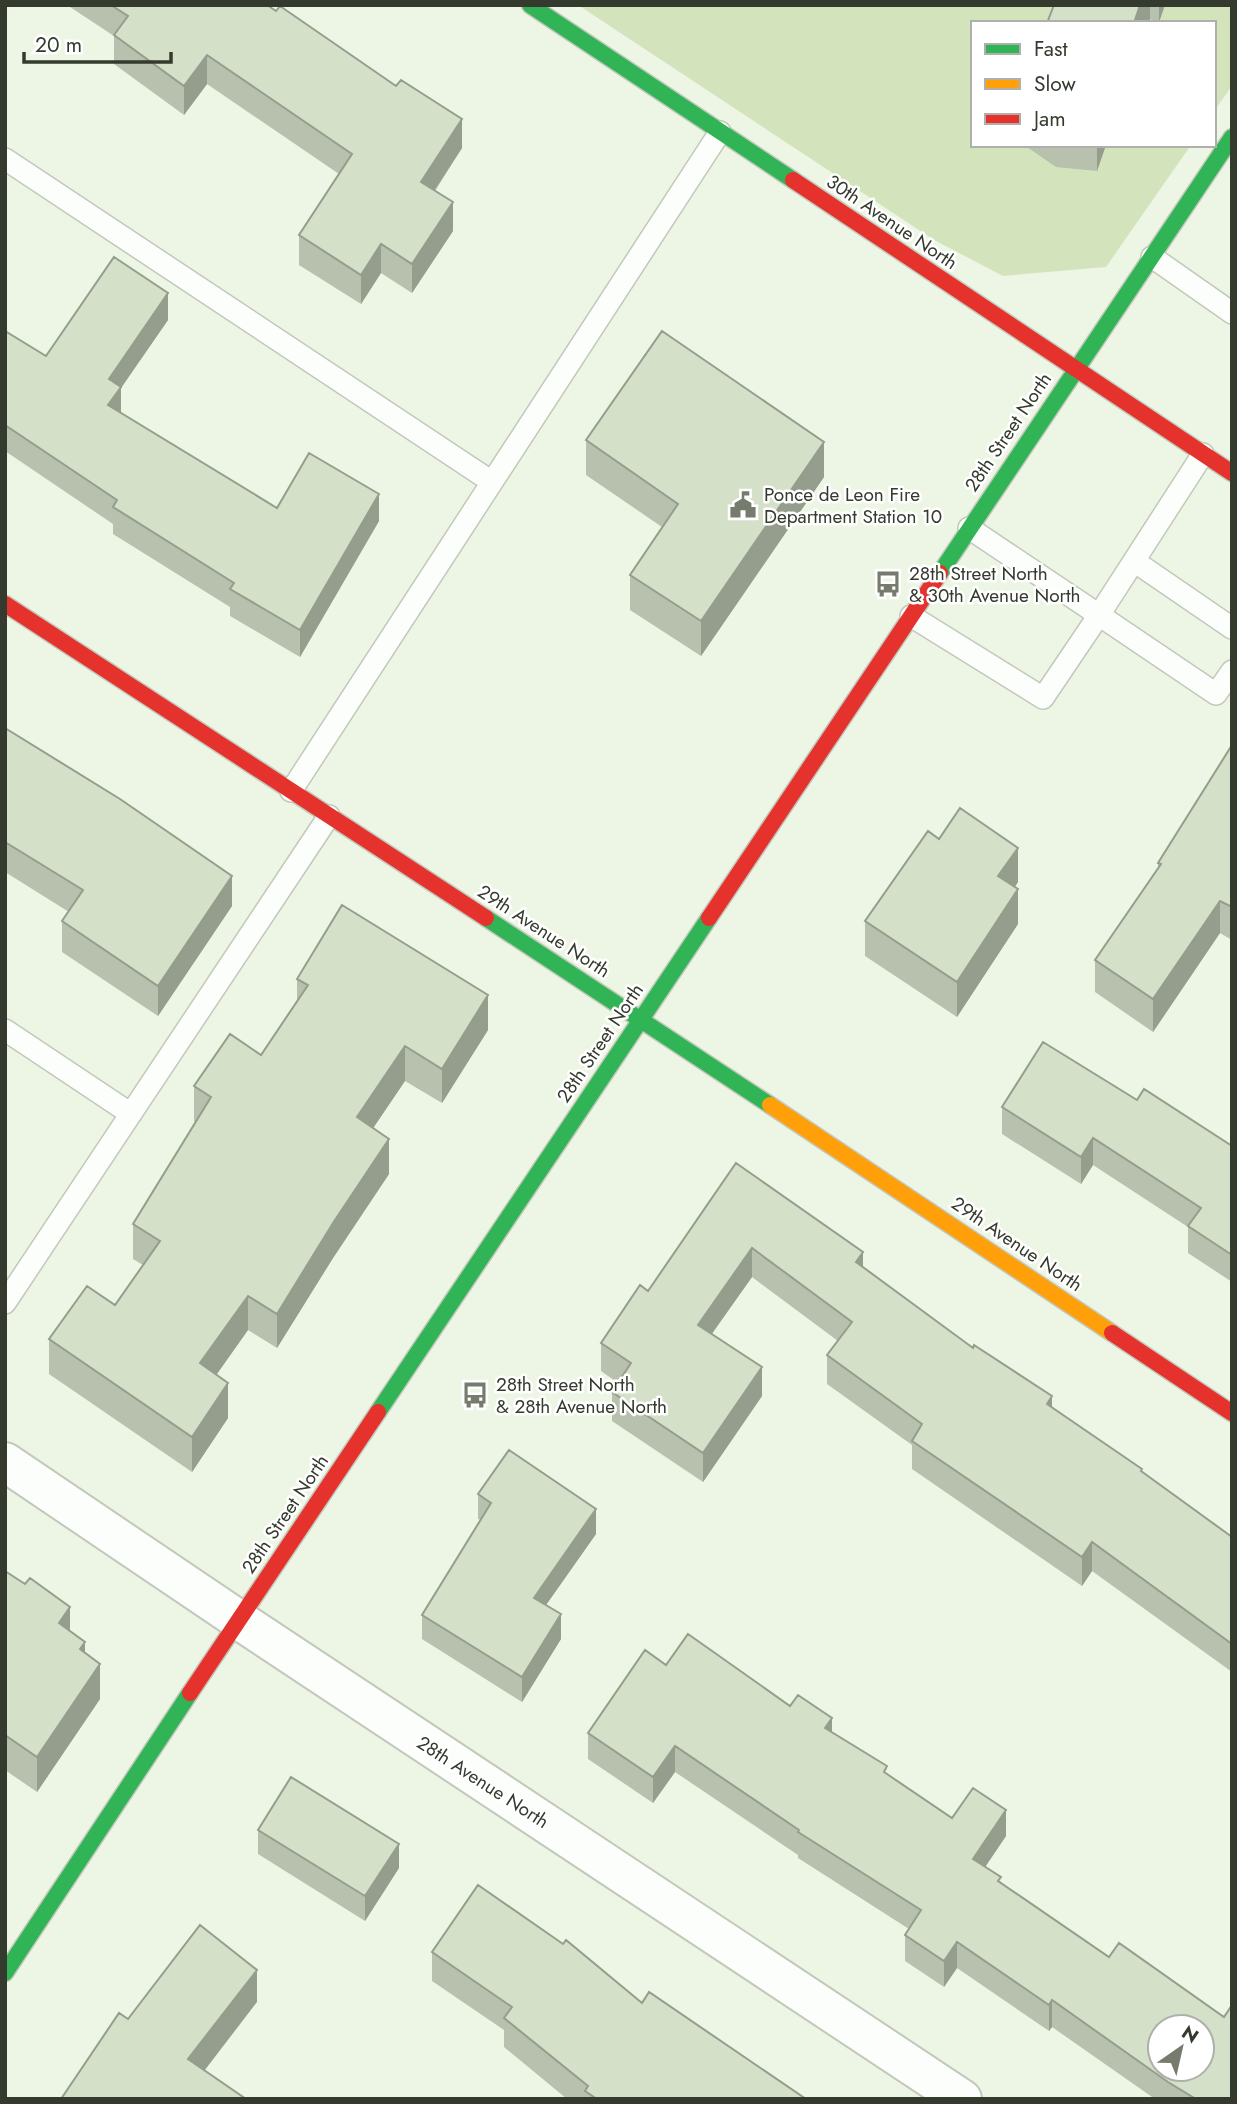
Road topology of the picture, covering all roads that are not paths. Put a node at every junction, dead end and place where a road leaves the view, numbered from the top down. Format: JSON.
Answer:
{"nodes":[{"id":1,"x":530,"y":5,"type":"edge"},
{"id":2,"x":720,"y":132,"type":"junction"},
{"id":3,"x":1231,"y":138,"type":"edge"},
{"id":4,"x":5,"y":159,"type":"edge"},
{"id":5,"x":1152,"y":257,"type":"junction"},
{"id":6,"x":1232,"y":313,"type":"edge"},
{"id":7,"x":1076,"y":369,"type":"junction"},
{"id":8,"x":1203,"y":454,"type":"junction"},
{"id":9,"x":1232,"y":473,"type":"edge"},
{"id":10,"x":492,"y":482,"type":"junction"},
{"id":11,"x":969,"y":528,"type":"junction"},
{"id":12,"x":1134,"y":561,"type":"junction"},
{"id":13,"x":5,"y":604,"type":"edge"},
{"id":14,"x":1099,"y":615,"type":"junction"},
{"id":15,"x":911,"y":616,"type":"junction"},
{"id":16,"x":1232,"y":628,"type":"edge"},
{"id":17,"x":1232,"y":671,"type":"edge"},
{"id":18,"x":291,"y":791,"type":"junction"},
{"id":19,"x":329,"y":816,"type":"junction"},
{"id":20,"x":641,"y":1019,"type":"junction"},
{"id":21,"x":5,"y":1030,"type":"edge"},
{"id":22,"x":131,"y":1114,"type":"junction"},
{"id":23,"x":5,"y":1303,"type":"edge"},
{"id":24,"x":1232,"y":1413,"type":"edge"},
{"id":25,"x":5,"y":1462,"type":"edge"},
{"id":26,"x":239,"y":1620,"type":"junction"},
{"id":27,"x":5,"y":1973,"type":"edge"},
{"id":28,"x":962,"y":2099,"type":"edge"}],
"edges":[{"from":1,"to":2,"type":"street","name":"30th Avenue North"},
{"from":2,"to":7,"type":"street","name":"30th Avenue North"},
{"from":2,"to":10,"type":"lane"},
{"from":3,"to":5,"type":"street","name":"28th Street North"},
{"from":4,"to":10,"type":"lane"},
{"from":5,"to":6,"type":"lane"},
{"from":5,"to":7,"type":"street","name":"28th Street North"},
{"from":7,"to":8,"type":"street","name":"30th Avenue North"},
{"from":7,"to":11,"type":"street","name":"28th Street North"},
{"from":8,"to":9,"type":"street","name":"30th Avenue North"},
{"from":8,"to":12,"type":"lane"},
{"from":10,"to":18,"type":"lane"},
{"from":11,"to":14,"type":"lane"},
{"from":11,"to":15,"type":"street","name":"28th Street North"},
{"from":12,"to":14,"type":"lane"},
{"from":12,"to":16,"type":"lane"},
{"from":13,"to":18,"type":"street","name":"29th Avenue North"},
{"from":14,"to":15,"type":"lane"},
{"from":14,"to":17,"type":"lane"},
{"from":15,"to":20,"type":"street","name":"28th Street North"},
{"from":18,"to":19,"type":"street","name":"29th Avenue North"},
{"from":19,"to":20,"type":"street","name":"29th Avenue North"},
{"from":19,"to":22,"type":"lane"},
{"from":20,"to":24,"type":"street","name":"29th Avenue North"},
{"from":20,"to":26,"type":"street","name":"28th Street North"},
{"from":21,"to":22,"type":"lane"},
{"from":22,"to":23,"type":"lane"},
{"from":25,"to":26,"type":"street","name":"28th Avenue North"},
{"from":26,"to":27,"type":"street","name":"28th Street North"},
{"from":26,"to":28,"type":"street","name":"28th Avenue North"}]}
